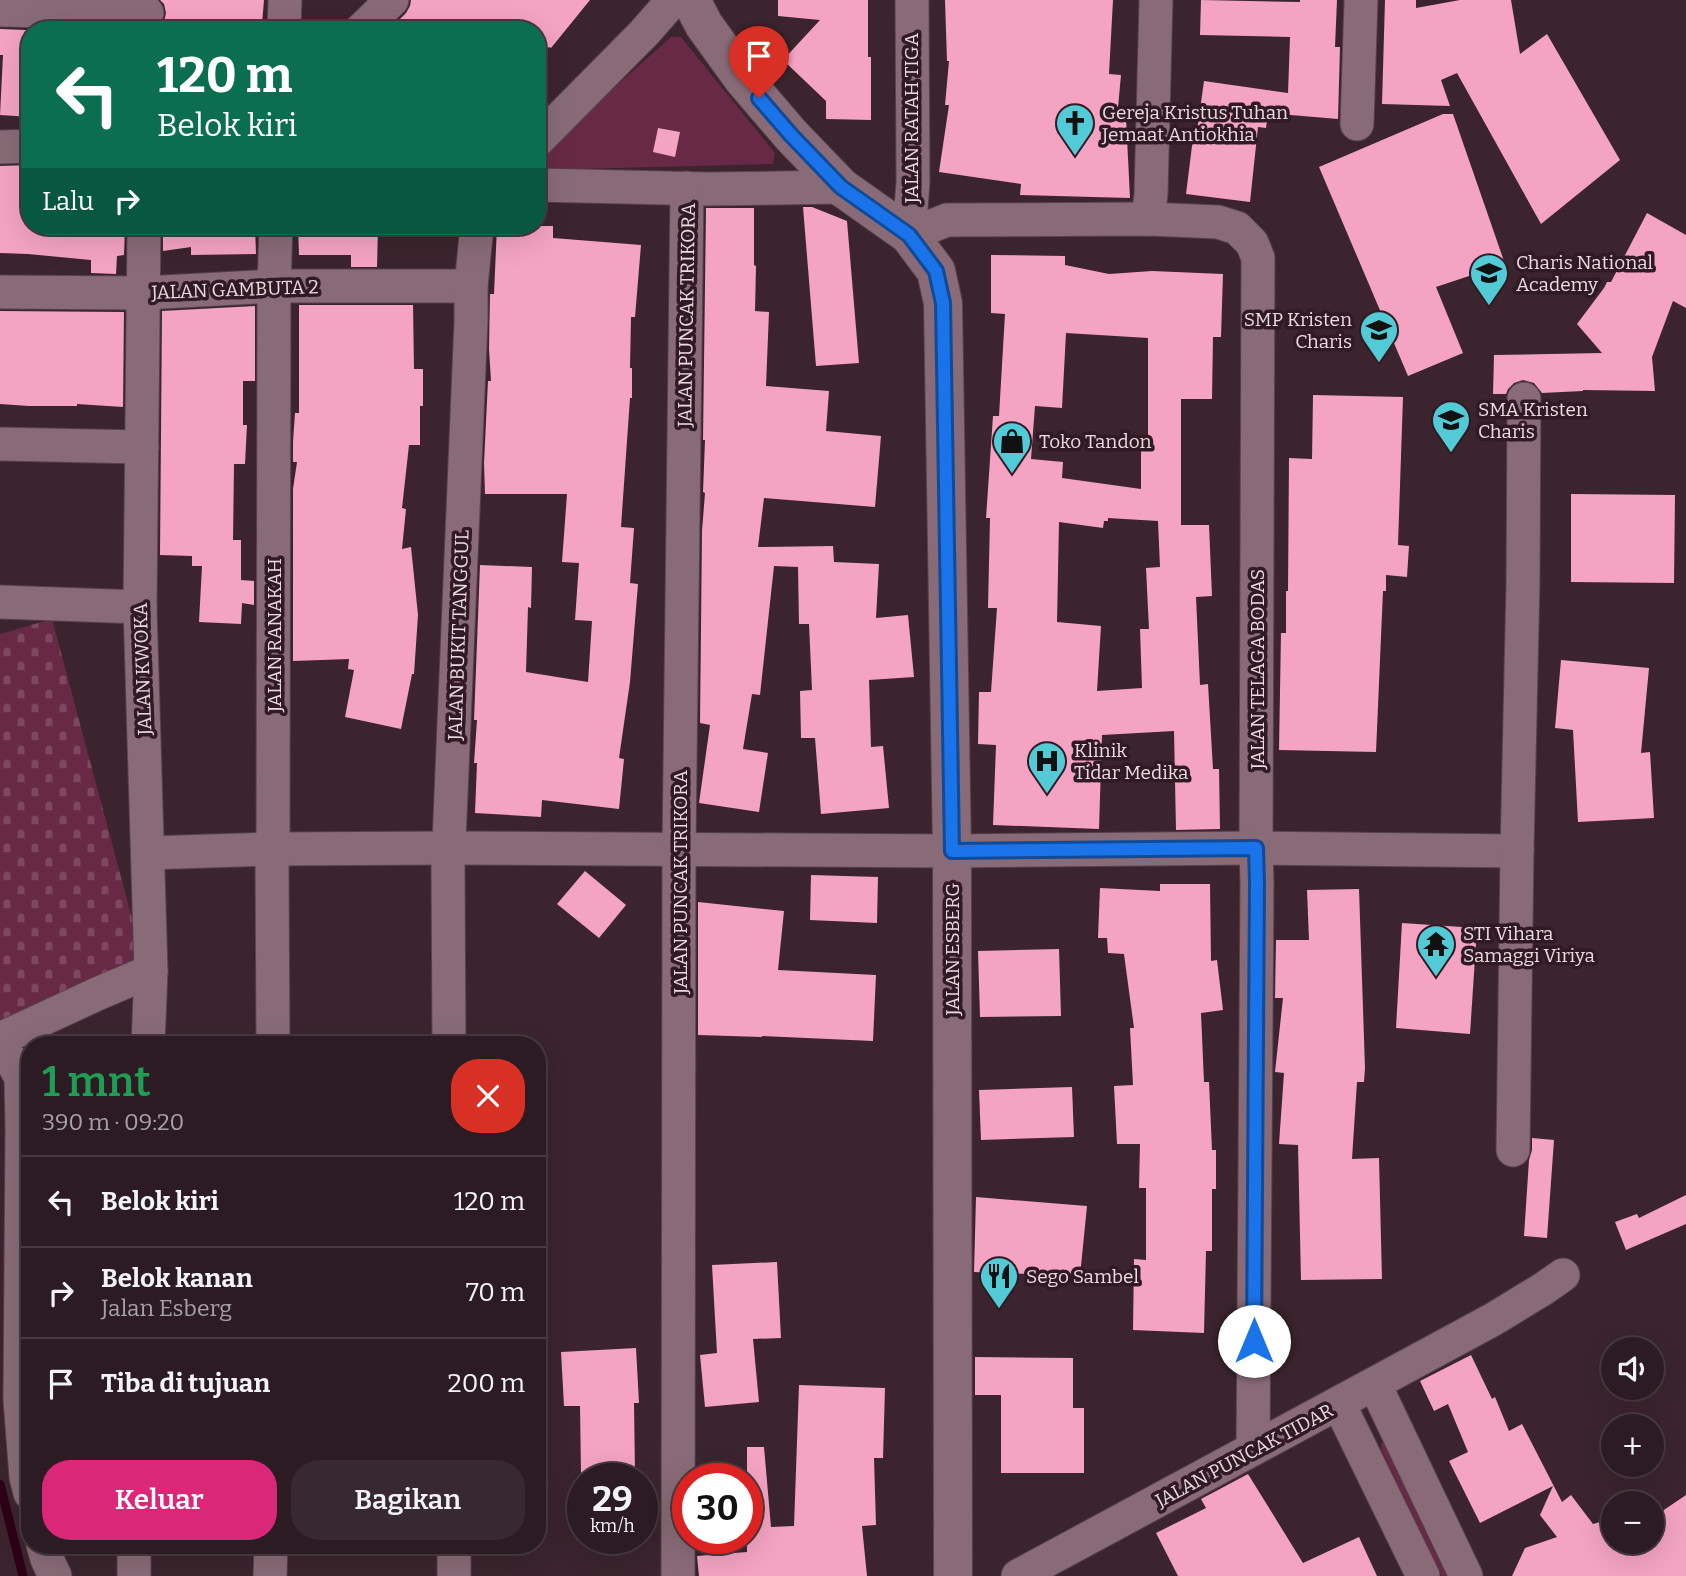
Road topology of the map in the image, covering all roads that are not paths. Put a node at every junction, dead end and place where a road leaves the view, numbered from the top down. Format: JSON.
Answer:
{"nodes":[{"id":1,"x":285,"y":0,"type":"edge"},
{"id":2,"x":392,"y":0,"type":"edge"},
{"id":3,"x":672,"y":0,"type":"edge"},
{"id":4,"x":691,"y":0,"type":"edge"},
{"id":5,"x":912,"y":0,"type":"edge"},
{"id":6,"x":1156,"y":0,"type":"edge"},
{"id":7,"x":1361,"y":0,"type":"edge"},
{"id":8,"x":0,"y":10,"type":"edge"},
{"id":9,"x":147,"y":14,"type":"edge"},
{"id":10,"x":284,"y":21,"type":"edge"},
{"id":11,"x":370,"y":21,"type":"edge"},
{"id":12,"x":1357,"y":124,"type":"dead end"},
{"id":13,"x":546,"y":132,"type":"edge"},
{"id":14,"x":21,"y":146,"type":"edge"},
{"id":15,"x":0,"y":147,"type":"edge"},
{"id":16,"x":546,"y":185,"type":"edge"},
{"id":17,"x":841,"y":187,"type":"junction"},
{"id":18,"x":687,"y":188,"type":"junction"},
{"id":19,"x":1148,"y":219,"type":"junction"},
{"id":20,"x":144,"y":235,"type":"edge"},
{"id":21,"x":276,"y":235,"type":"edge"},
{"id":22,"x":476,"y":235,"type":"edge"},
{"id":23,"x":909,"y":235,"type":"junction"},
{"id":24,"x":274,"y":286,"type":"junction"},
{"id":25,"x":471,"y":286,"type":"junction"},
{"id":26,"x":0,"y":292,"type":"edge"},
{"id":27,"x":144,"y":293,"type":"junction"},
{"id":28,"x":1524,"y":399,"type":"dead end"},
{"id":29,"x":0,"y":444,"type":"edge"},
{"id":30,"x":142,"y":447,"type":"junction"},
{"id":31,"x":0,"y":602,"type":"edge"},
{"id":32,"x":140,"y":607,"type":"junction"},
{"id":33,"x":449,"y":848,"type":"junction"},
{"id":34,"x":679,"y":848,"type":"junction"},
{"id":35,"x":1256,"y":848,"type":"junction"},
{"id":36,"x":273,"y":849,"type":"junction"},
{"id":37,"x":952,"y":851,"type":"junction"},
{"id":38,"x":1517,"y":851,"type":"junction"},
{"id":39,"x":148,"y":853,"type":"junction"},
{"id":40,"x":151,"y":971,"type":"junction"},
{"id":41,"x":148,"y":1036,"type":"edge"},
{"id":42,"x":273,"y":1036,"type":"edge"},
{"id":43,"x":449,"y":1036,"type":"edge"},
{"id":44,"x":0,"y":1039,"type":"edge"},
{"id":45,"x":0,"y":1056,"type":"edge"},
{"id":46,"x":21,"y":1078,"type":"edge"},
{"id":47,"x":1513,"y":1150,"type":"dead end"},
{"id":48,"x":0,"y":1203,"type":"edge"},
{"id":49,"x":21,"y":1248,"type":"joint"},
{"id":50,"x":1563,"y":1275,"type":"dead end"},
{"id":51,"x":1375,"y":1385,"type":"junction"},
{"id":52,"x":1339,"y":1404,"type":"junction"},
{"id":53,"x":21,"y":1412,"type":"edge"},
{"id":54,"x":1253,"y":1449,"type":"junction"},
{"id":55,"x":46,"y":1554,"type":"edge"},
{"id":56,"x":134,"y":1554,"type":"edge"},
{"id":57,"x":271,"y":1554,"type":"edge"},
{"id":58,"x":454,"y":1554,"type":"edge"},
{"id":59,"x":55,"y":1576,"type":"edge"},
{"id":60,"x":134,"y":1576,"type":"edge"},
{"id":61,"x":270,"y":1576,"type":"edge"},
{"id":62,"x":454,"y":1576,"type":"edge"},
{"id":63,"x":678,"y":1576,"type":"edge"},
{"id":64,"x":953,"y":1576,"type":"edge"},
{"id":65,"x":1018,"y":1576,"type":"edge"},
{"id":66,"x":1423,"y":1576,"type":"edge"},
{"id":67,"x":1466,"y":1576,"type":"edge"}],
"edges":[{"from":1,"to":10,"type":"street"},
{"from":2,"to":11,"type":"street"},
{"from":3,"to":13,"type":"street"},
{"from":4,"to":17,"type":"main road","name":"JALAN ESBERG"},
{"from":5,"to":23,"type":"street","name":"JALAN RATAH TIGA"},
{"from":6,"to":19,"type":"street"},
{"from":7,"to":12,"type":"street"},
{"from":8,"to":9,"type":"street"},
{"from":14,"to":15,"type":"street"},
{"from":16,"to":18,"type":"street"},
{"from":17,"to":18,"type":"street"},
{"from":17,"to":23,"type":"main road","name":"JALAN ESBERG"},
{"from":18,"to":34,"type":"street","name":"JALAN PUNCAK TRIKORA"},
{"from":19,"to":23,"type":"street","name":"JALAN TELAGA BODAS"},
{"from":19,"to":35,"type":"street","name":"JALAN TELAGA BODAS"},
{"from":20,"to":27,"type":"street","name":"JALAN KWOKA"},
{"from":21,"to":24,"type":"street","name":"JALAN RANAKAH"},
{"from":22,"to":25,"type":"street","name":"JALAN BUKIT TANGGUL"},
{"from":23,"to":37,"type":"main road","name":"JALAN ESBERG"},
{"from":24,"to":25,"type":"street","name":"JALAN GAMBUTA 2"},
{"from":24,"to":27,"type":"street","name":"JALAN GAMBUTA 2"},
{"from":24,"to":36,"type":"street","name":"JALAN RANAKAH"},
{"from":25,"to":33,"type":"street","name":"JALAN BUKIT TANGGUL"},
{"from":26,"to":27,"type":"street","name":"JALAN GAMBUTA 2"},
{"from":27,"to":30,"type":"street","name":"JALAN KWOKA"},
{"from":28,"to":38,"type":"street"},
{"from":29,"to":30,"type":"street"},
{"from":30,"to":32,"type":"street","name":"JALAN KWOKA"},
{"from":31,"to":32,"type":"street"},
{"from":32,"to":39,"type":"street","name":"JALAN KWOKA"},
{"from":33,"to":34,"type":"street"},
{"from":33,"to":36,"type":"street"},
{"from":33,"to":43,"type":"street","name":"JALAN BUKIT TANGGUL"},
{"from":34,"to":37,"type":"street"},
{"from":34,"to":63,"type":"street","name":"JALAN PUNCAK TRIKORA"},
{"from":35,"to":37,"type":"street"},
{"from":35,"to":38,"type":"street"},
{"from":35,"to":54,"type":"street","name":"JALAN TELAGA BODAS"},
{"from":36,"to":39,"type":"street"},
{"from":36,"to":42,"type":"street","name":"JALAN RANAKAH"},
{"from":37,"to":64,"type":"main road","name":"JALAN ESBERG"},
{"from":38,"to":47,"type":"street"},
{"from":39,"to":40,"type":"street","name":"JALAN KWOKA"},
{"from":40,"to":41,"type":"street","name":"JALAN KWOKA"},
{"from":40,"to":44,"type":"street"},
{"from":45,"to":46,"type":"street"},
{"from":48,"to":49,"type":"street"},
{"from":49,"to":53,"type":"street"},
{"from":50,"to":51,"type":"street"},
{"from":51,"to":52,"type":"street"},
{"from":51,"to":67,"type":"street"},
{"from":52,"to":54,"type":"street","name":"JALAN PUNCAK TIDAR"},
{"from":52,"to":66,"type":"street","name":"JALAN PUNCAK TIDAR"},
{"from":54,"to":65,"type":"street","name":"JALAN PUNCAK TIDAR"},
{"from":55,"to":59,"type":"street"},
{"from":56,"to":60,"type":"street"},
{"from":57,"to":61,"type":"street"},
{"from":58,"to":62,"type":"street"}]}
